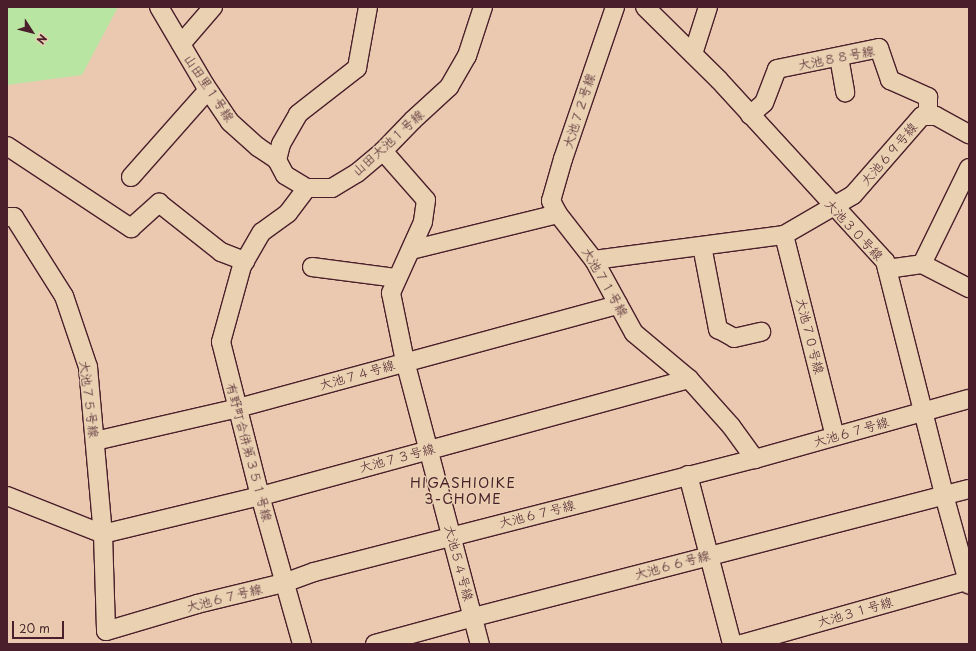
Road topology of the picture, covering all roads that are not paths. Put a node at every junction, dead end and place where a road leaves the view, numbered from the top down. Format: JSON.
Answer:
{"nodes":[{"id":1,"x":159,"y":7,"type":"edge"},
{"id":2,"x":213,"y":7,"type":"edge"},
{"id":3,"x":368,"y":7,"type":"edge"},
{"id":4,"x":483,"y":7,"type":"edge"},
{"id":5,"x":615,"y":7,"type":"edge"},
{"id":6,"x":645,"y":7,"type":"edge"},
{"id":7,"x":708,"y":7,"type":"edge"},
{"id":8,"x":181,"y":44,"type":"junction"},
{"id":9,"x":693,"y":54,"type":"junction"},
{"id":10,"x":839,"y":57,"type":"junction"},
{"id":11,"x":208,"y":90,"type":"junction"},
{"id":12,"x":845,"y":92,"type":"dead end"},
{"id":13,"x":750,"y":115,"type":"junction"},
{"id":14,"x":928,"y":116,"type":"junction"},
{"id":15,"x":969,"y":134,"type":"edge"},
{"id":16,"x":7,"y":146,"type":"edge"},
{"id":17,"x":383,"y":151,"type":"junction"},
{"id":18,"x":277,"y":160,"type":"junction"},
{"id":19,"x":969,"y":168,"type":"edge"},
{"id":20,"x":131,"y":177,"type":"dead end"},
{"id":21,"x":307,"y":188,"type":"junction"},
{"id":22,"x":834,"y":208,"type":"junction"},
{"id":23,"x":558,"y":214,"type":"junction"},
{"id":24,"x":7,"y":216,"type":"edge"},
{"id":25,"x":784,"y":235,"type":"junction"},
{"id":26,"x":702,"y":246,"type":"junction"},
{"id":27,"x":411,"y":250,"type":"junction"},
{"id":28,"x":245,"y":260,"type":"junction"},
{"id":29,"x":594,"y":260,"type":"junction"},
{"id":30,"x":922,"y":264,"type":"junction"},
{"id":31,"x":312,"y":267,"type":"dead end"},
{"id":32,"x":887,"y":269,"type":"junction"},
{"id":33,"x":398,"y":278,"type":"junction"},
{"id":34,"x":969,"y":288,"type":"edge"},
{"id":35,"x":618,"y":304,"type":"junction"},
{"id":36,"x":761,"y":332,"type":"dead end"},
{"id":37,"x":405,"y":361,"type":"junction"},
{"id":38,"x":689,"y":379,"type":"junction"},
{"id":39,"x":969,"y":399,"type":"edge"},
{"id":40,"x":238,"y":408,"type":"junction"},
{"id":41,"x":923,"y":411,"type":"junction"},
{"id":42,"x":835,"y":436,"type":"junction"},
{"id":43,"x":95,"y":441,"type":"junction"},
{"id":44,"x":429,"y":449,"type":"junction"},
{"id":45,"x":755,"y":459,"type":"junction"},
{"id":46,"x":688,"y":475,"type":"junction"},
{"id":47,"x":969,"y":488,"type":"edge"},
{"id":48,"x":944,"y":495,"type":"junction"},
{"id":49,"x":7,"y":496,"type":"edge"},
{"id":50,"x":260,"y":496,"type":"junction"},
{"id":51,"x":103,"y":534,"type":"junction"},
{"id":52,"x":452,"y":536,"type":"junction"},
{"id":53,"x":709,"y":556,"type":"junction"},
{"id":54,"x":969,"y":582,"type":"edge"},
{"id":55,"x":284,"y":583,"type":"junction"},
{"id":56,"x":474,"y":616,"type":"junction"},
{"id":57,"x":106,"y":631,"type":"joint"},
{"id":58,"x":302,"y":644,"type":"edge"},
{"id":59,"x":376,"y":644,"type":"edge"},
{"id":60,"x":480,"y":644,"type":"edge"},
{"id":61,"x":732,"y":644,"type":"edge"},
{"id":62,"x":742,"y":644,"type":"edge"}],
"edges":[{"from":1,"to":8,"type":"street","name":"山田里１号線"},
{"from":2,"to":8,"type":"street"},
{"from":3,"to":18,"type":"street"},
{"from":4,"to":17,"type":"street","name":"山田大池１号線"},
{"from":5,"to":23,"type":"street","name":"大池７２号線"},
{"from":6,"to":9,"type":"street","name":"大池３０号線"},
{"from":7,"to":9,"type":"street"},
{"from":8,"to":11,"type":"street","name":"山田里１号線"},
{"from":9,"to":13,"type":"street","name":"大池３０号線"},
{"from":10,"to":12,"type":"street"},
{"from":10,"to":13,"type":"street","name":"大池８８号線"},
{"from":10,"to":14,"type":"street","name":"大池８８号線"},
{"from":11,"to":18,"type":"street","name":"山田里１号線"},
{"from":11,"to":20,"type":"street"},
{"from":13,"to":22,"type":"street","name":"大池３０号線"},
{"from":14,"to":15,"type":"street","name":"大池６９号線"},
{"from":14,"to":22,"type":"street","name":"大池６９号線"},
{"from":16,"to":28,"type":"street"},
{"from":17,"to":21,"type":"street","name":"山田大池１号線"},
{"from":17,"to":27,"type":"street","name":"大池５４号線"},
{"from":18,"to":21,"type":"street","name":"山田里１号線"},
{"from":19,"to":30,"type":"street"},
{"from":21,"to":28,"type":"street"},
{"from":22,"to":25,"type":"street"},
{"from":22,"to":32,"type":"street","name":"大池３０号線"},
{"from":23,"to":27,"type":"street"},
{"from":23,"to":29,"type":"street","name":"大池７１号線"},
{"from":24,"to":43,"type":"street","name":"大池７５号線"},
{"from":25,"to":26,"type":"street"},
{"from":25,"to":42,"type":"street","name":"大池７０号線"},
{"from":26,"to":29,"type":"street"},
{"from":26,"to":36,"type":"street"},
{"from":27,"to":33,"type":"street","name":"大池５４号線"},
{"from":28,"to":40,"type":"street","name":"有野町合併第３５１号線"},
{"from":29,"to":35,"type":"street","name":"大池７１号線"},
{"from":30,"to":32,"type":"street"},
{"from":30,"to":34,"type":"street"},
{"from":31,"to":33,"type":"street"},
{"from":32,"to":41,"type":"street","name":"大池３０号線"},
{"from":33,"to":37,"type":"street","name":"大池５４号線"},
{"from":35,"to":37,"type":"street","name":"大池７４号線"},
{"from":35,"to":38,"type":"street","name":"大池７１号線"},
{"from":37,"to":40,"type":"street","name":"大池７４号線"},
{"from":37,"to":44,"type":"street","name":"大池５４号線"},
{"from":38,"to":44,"type":"street","name":"大池７３号線"},
{"from":38,"to":45,"type":"street","name":"大池７１号線"},
{"from":39,"to":41,"type":"street","name":"大池６７号線"},
{"from":40,"to":43,"type":"street","name":"大池７４号線"},
{"from":40,"to":50,"type":"street","name":"有野町合併第３５１号線"},
{"from":41,"to":42,"type":"street","name":"大池６７号線"},
{"from":41,"to":48,"type":"street","name":"大池３０号線"},
{"from":42,"to":45,"type":"street","name":"大池６７号線"},
{"from":43,"to":51,"type":"street","name":"大池７５号線"},
{"from":44,"to":50,"type":"street","name":"大池７３号線"},
{"from":44,"to":52,"type":"street","name":"大池５４号線"},
{"from":45,"to":46,"type":"street","name":"大池６７号線"},
{"from":46,"to":52,"type":"street","name":"大池６７号線"},
{"from":46,"to":53,"type":"street"},
{"from":47,"to":48,"type":"street","name":"大池６６号線"},
{"from":48,"to":53,"type":"street","name":"大池６６号線"},
{"from":48,"to":54,"type":"street","name":"大池３０号線"},
{"from":49,"to":51,"type":"street"},
{"from":50,"to":51,"type":"street","name":"大池７３号線"},
{"from":50,"to":55,"type":"street","name":"有野町合併第３５１号線"},
{"from":51,"to":57,"type":"street","name":"大池７５号線"},
{"from":52,"to":55,"type":"street","name":"大池６７号線"},
{"from":52,"to":56,"type":"street","name":"大池５４号線"},
{"from":53,"to":56,"type":"street","name":"大池６６号線"},
{"from":53,"to":61,"type":"street"},
{"from":54,"to":62,"type":"street","name":"大池３１号線"},
{"from":55,"to":57,"type":"street","name":"大池６７号線"},
{"from":55,"to":58,"type":"street","name":"有野町合併第３５１号線"},
{"from":56,"to":59,"type":"street","name":"大池６６号線"},
{"from":56,"to":60,"type":"street","name":"大池５４号線"}]}
